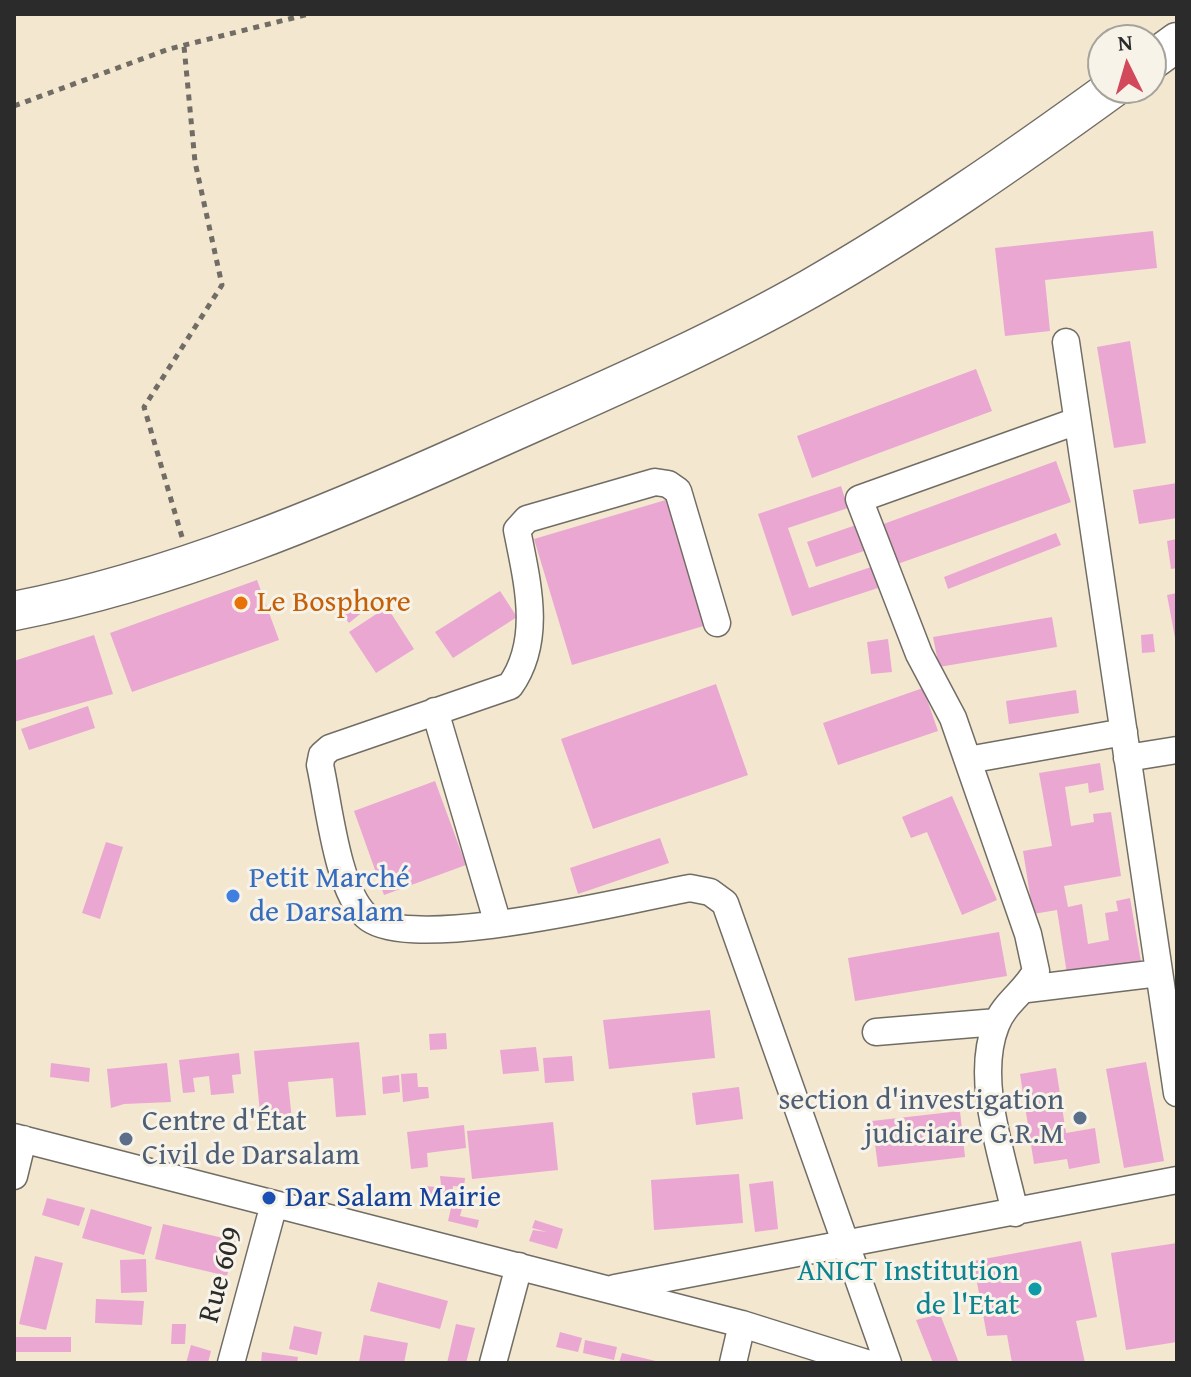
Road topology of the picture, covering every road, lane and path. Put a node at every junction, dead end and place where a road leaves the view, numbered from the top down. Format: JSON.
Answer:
{"nodes":[{"id":1,"x":309,"y":14,"type":"edge"},
{"id":2,"x":184,"y":46,"type":"junction"},
{"id":3,"x":1091,"y":104,"type":"edge"},
{"id":4,"x":14,"y":106,"type":"edge"},
{"id":5,"x":1066,"y":342,"type":"dead end"},
{"id":6,"x":1077,"y":421,"type":"junction"},
{"id":7,"x":192,"y":563,"type":"junction"},
{"id":8,"x":14,"y":611,"type":"edge"},
{"id":9,"x":717,"y":623,"type":"dead end"},
{"id":10,"x":435,"y":711,"type":"junction"},
{"id":11,"x":1126,"y":745,"type":"junction"},
{"id":12,"x":1177,"y":750,"type":"edge"},
{"id":13,"x":968,"y":760,"type":"junction"},
{"id":14,"x":498,"y":924,"type":"junction"},
{"id":15,"x":1159,"y":973,"type":"junction"},
{"id":16,"x":1027,"y":989,"type":"junction"},
{"id":17,"x":997,"y":1022,"type":"junction"},
{"id":18,"x":876,"y":1032,"type":"dead end"},
{"id":19,"x":1177,"y":1093,"type":"edge"},
{"id":20,"x":19,"y":1138,"type":"edge"},
{"id":21,"x":14,"y":1176,"type":"edge"},
{"id":22,"x":1177,"y":1180,"type":"edge"},
{"id":23,"x":274,"y":1204,"type":"junction"},
{"id":24,"x":1015,"y":1213,"type":"junction"},
{"id":25,"x":845,"y":1247,"type":"junction"},
{"id":26,"x":519,"y":1266,"type":"junction"},
{"id":27,"x":608,"y":1289,"type":"junction"},
{"id":28,"x":742,"y":1324,"type":"junction"},
{"id":29,"x":231,"y":1363,"type":"edge"},
{"id":30,"x":493,"y":1363,"type":"edge"},
{"id":31,"x":733,"y":1363,"type":"edge"},
{"id":32,"x":866,"y":1363,"type":"edge"},
{"id":33,"x":888,"y":1363,"type":"edge"}],
"edges":[{"from":1,"to":2,"type":"path"},
{"from":2,"to":4,"type":"path"},
{"from":2,"to":7,"type":"path"},
{"from":3,"to":7,"type":"highway"},
{"from":5,"to":6,"type":"street"},
{"from":6,"to":11,"type":"street"},
{"from":6,"to":13,"type":"street"},
{"from":7,"to":8,"type":"highway"},
{"from":9,"to":10,"type":"street"},
{"from":10,"to":14,"type":"street"},
{"from":10,"to":14,"type":"street"},
{"from":11,"to":12,"type":"street"},
{"from":11,"to":13,"type":"street"},
{"from":11,"to":15,"type":"street"},
{"from":13,"to":16,"type":"street"},
{"from":14,"to":25,"type":"street"},
{"from":15,"to":16,"type":"street"},
{"from":15,"to":19,"type":"street"},
{"from":16,"to":17,"type":"street"},
{"from":17,"to":18,"type":"street"},
{"from":17,"to":24,"type":"street"},
{"from":20,"to":21,"type":"street"},
{"from":20,"to":23,"type":"street"},
{"from":22,"to":24,"type":"street"},
{"from":23,"to":26,"type":"street"},
{"from":23,"to":29,"type":"street","name":"Rue 609"},
{"from":24,"to":25,"type":"street"},
{"from":25,"to":27,"type":"street"},
{"from":25,"to":33,"type":"street"},
{"from":26,"to":27,"type":"street"},
{"from":26,"to":30,"type":"street"},
{"from":27,"to":28,"type":"street"},
{"from":28,"to":31,"type":"street"},
{"from":28,"to":32,"type":"street"}]}
